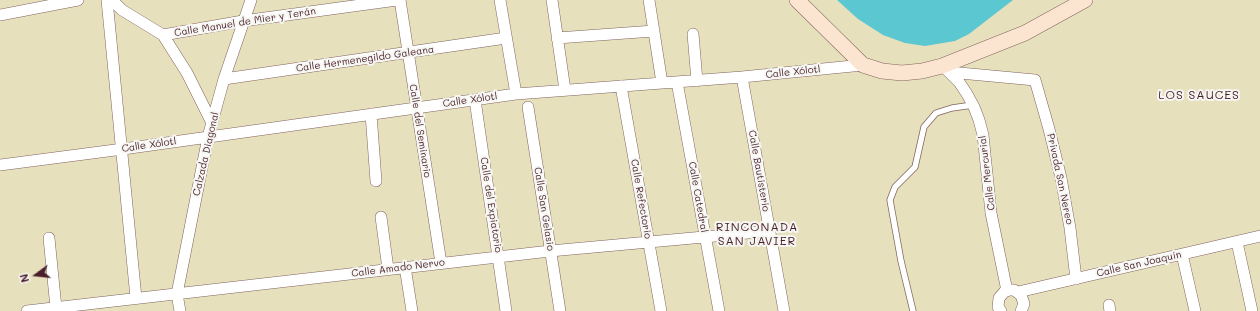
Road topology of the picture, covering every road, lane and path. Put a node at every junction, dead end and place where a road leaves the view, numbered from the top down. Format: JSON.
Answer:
{"nodes":[{"id":1,"x":78,"y":0,"type":"edge"},
{"id":2,"x":107,"y":0,"type":"edge"},
{"id":3,"x":112,"y":0,"type":"edge"},
{"id":4,"x":250,"y":0,"type":"edge"},
{"id":5,"x":398,"y":0,"type":"edge"},
{"id":6,"x":500,"y":0,"type":"edge"},
{"id":7,"x":552,"y":0,"type":"edge"},
{"id":8,"x":649,"y":0,"type":"edge"},
{"id":9,"x":797,"y":0,"type":"edge"},
{"id":10,"x":1086,"y":0,"type":"edge"},
{"id":11,"x":0,"y":15,"type":"edge"},
{"id":12,"x":243,"y":21,"type":"junction"},
{"id":13,"x":654,"y":31,"type":"junction"},
{"id":14,"x":694,"y":34,"type":"dead end"},
{"id":15,"x":163,"y":35,"type":"junction"},
{"id":16,"x":506,"y":38,"type":"junction"},
{"id":17,"x":558,"y":38,"type":"junction"},
{"id":18,"x":408,"y":53,"type":"junction"},
{"id":19,"x":863,"y":65,"type":"junction"},
{"id":20,"x":945,"y":69,"type":"junction"},
{"id":21,"x":742,"y":77,"type":"junction"},
{"id":22,"x":224,"y":79,"type":"junction"},
{"id":23,"x":697,"y":81,"type":"junction"},
{"id":24,"x":677,"y":82,"type":"junction"},
{"id":25,"x":662,"y":83,"type":"junction"},
{"id":26,"x":621,"y":86,"type":"junction"},
{"id":27,"x":565,"y":90,"type":"junction"},
{"id":28,"x":516,"y":94,"type":"junction"},
{"id":29,"x":475,"y":100,"type":"junction"},
{"id":30,"x":973,"y":105,"type":"junction"},
{"id":31,"x":528,"y":107,"type":"dead end"},
{"id":32,"x":416,"y":108,"type":"junction"},
{"id":33,"x":371,"y":114,"type":"junction"},
{"id":34,"x":212,"y":123,"type":"junction"},
{"id":35,"x":208,"y":137,"type":"junction"},
{"id":36,"x":122,"y":149,"type":"junction"},
{"id":37,"x":0,"y":165,"type":"edge"},
{"id":38,"x":376,"y":181,"type":"dead end"},
{"id":39,"x":381,"y":217,"type":"dead end"},
{"id":40,"x":770,"y":231,"type":"junction"},
{"id":41,"x":1260,"y":236,"type":"edge"},
{"id":42,"x":705,"y":237,"type":"junction"},
{"id":43,"x":49,"y":238,"type":"dead end"},
{"id":44,"x":648,"y":242,"type":"junction"},
{"id":45,"x":1237,"y":242,"type":"junction"},
{"id":46,"x":550,"y":251,"type":"junction"},
{"id":47,"x":1182,"y":254,"type":"junction"},
{"id":48,"x":498,"y":256,"type":"junction"},
{"id":49,"x":441,"y":263,"type":"junction"},
{"id":50,"x":405,"y":267,"type":"junction"},
{"id":51,"x":388,"y":269,"type":"junction"},
{"id":52,"x":1076,"y":279,"type":"junction"},
{"id":53,"x":1013,"y":291,"type":"junction"},
{"id":54,"x":177,"y":294,"type":"junction"},
{"id":55,"x":136,"y":298,"type":"junction"},
{"id":56,"x":56,"y":308,"type":"junction"},
{"id":57,"x":27,"y":311,"type":"edge"},
{"id":58,"x":180,"y":311,"type":"edge"},
{"id":59,"x":412,"y":311,"type":"edge"},
{"id":60,"x":506,"y":311,"type":"edge"},
{"id":61,"x":560,"y":311,"type":"edge"},
{"id":62,"x":661,"y":311,"type":"edge"},
{"id":63,"x":719,"y":311,"type":"edge"},
{"id":64,"x":784,"y":311,"type":"edge"},
{"id":65,"x":913,"y":311,"type":"edge"},
{"id":66,"x":1001,"y":311,"type":"edge"},
{"id":67,"x":1021,"y":311,"type":"edge"},
{"id":68,"x":1195,"y":311,"type":"edge"},
{"id":69,"x":1252,"y":311,"type":"edge"}],
"edges":[{"from":1,"to":11,"type":"street"},
{"from":2,"to":36,"type":"street"},
{"from":3,"to":15,"type":"street"},
{"from":4,"to":12,"type":"street","name":"Calzada Diagonal"},
{"from":5,"to":12,"type":"street","name":"Calle Manuel de Mier y Terán"},
{"from":5,"to":18,"type":"street","name":"Calle del Seminario"},
{"from":6,"to":16,"type":"street"},
{"from":7,"to":17,"type":"street"},
{"from":8,"to":13,"type":"street"},
{"from":9,"to":19,"type":"street"},
{"from":10,"to":20,"type":"street","name":"Calle Xólotl"},
{"from":12,"to":15,"type":"street","name":"Calle Manuel de Mier y Terán"},
{"from":12,"to":22,"type":"street","name":"Calzada Diagonal"},
{"from":13,"to":17,"type":"street"},
{"from":13,"to":25,"type":"street"},
{"from":14,"to":23,"type":"street"},
{"from":15,"to":34,"type":"street"},
{"from":16,"to":18,"type":"street","name":"Calle Hermenegildo Galeana"},
{"from":16,"to":28,"type":"street"},
{"from":17,"to":27,"type":"street"},
{"from":18,"to":22,"type":"street","name":"Calle Hermenegildo Galeana"},
{"from":18,"to":32,"type":"street","name":"Calle del Seminario"},
{"from":19,"to":20,"type":"street","name":"Calle Xólotl"},
{"from":19,"to":21,"type":"street","name":"Calle Xólotl"},
{"from":20,"to":30,"type":"street","name":"Calle Mercurial"},
{"from":20,"to":52,"type":"street","name":"Privada San Nereo"},
{"from":21,"to":23,"type":"street","name":"Calle Xólotl"},
{"from":21,"to":40,"type":"street","name":"Calle Bautisterio"},
{"from":22,"to":34,"type":"street","name":"Calzada Diagonal"},
{"from":23,"to":24,"type":"street","name":"Calle Xólotl"},
{"from":24,"to":25,"type":"street","name":"Calle Xólotl"},
{"from":24,"to":42,"type":"street","name":"Calle Catedral"},
{"from":25,"to":26,"type":"street","name":"Calle Xólotl"},
{"from":26,"to":27,"type":"street","name":"Calle Xólotl"},
{"from":26,"to":44,"type":"street","name":"Calle Refectorio"},
{"from":27,"to":28,"type":"street","name":"Calle Xólotl"},
{"from":28,"to":29,"type":"street","name":"Calle Xólotl"},
{"from":29,"to":32,"type":"street","name":"Calle Xólotl"},
{"from":29,"to":48,"type":"street","name":"Calle del Expiatorio"},
{"from":30,"to":53,"type":"street","name":"Calle Mercurial"},
{"from":30,"to":65,"type":"lane"},
{"from":31,"to":46,"type":"street","name":"Calle San Gelasio"},
{"from":32,"to":33,"type":"street","name":"Calle Xólotl"},
{"from":32,"to":49,"type":"street","name":"Calle del Seminario"},
{"from":33,"to":35,"type":"street","name":"Calle Xólotl"},
{"from":33,"to":38,"type":"street"},
{"from":34,"to":35,"type":"street","name":"Calzada Diagonal"},
{"from":35,"to":36,"type":"street","name":"Calle Xólotl"},
{"from":35,"to":54,"type":"street","name":"Calzada Diagonal"},
{"from":36,"to":37,"type":"street","name":"Calle Xólotl"},
{"from":36,"to":55,"type":"street"},
{"from":39,"to":51,"type":"street"},
{"from":40,"to":42,"type":"street","name":"Calle Amado Nervo"},
{"from":40,"to":64,"type":"street","name":"Calle Bautisterio"},
{"from":41,"to":45,"type":"street","name":"Calle San Joaquín"},
{"from":42,"to":44,"type":"street","name":"Calle Amado Nervo"},
{"from":42,"to":63,"type":"street","name":"Calle Catedral"},
{"from":43,"to":56,"type":"street"},
{"from":44,"to":46,"type":"street","name":"Calle Amado Nervo"},
{"from":44,"to":62,"type":"street","name":"Calle Refectorio"},
{"from":45,"to":47,"type":"street","name":"Calle San Joaquín"},
{"from":45,"to":69,"type":"street"},
{"from":46,"to":48,"type":"street","name":"Calle Amado Nervo"},
{"from":46,"to":61,"type":"street","name":"Calle San Gelasio"},
{"from":47,"to":52,"type":"street","name":"Calle San Joaquín"},
{"from":47,"to":68,"type":"street"},
{"from":48,"to":49,"type":"street","name":"Calle Amado Nervo"},
{"from":48,"to":60,"type":"street","name":"Calle del Expiatorio"},
{"from":49,"to":50,"type":"street","name":"Calle Amado Nervo"},
{"from":50,"to":51,"type":"street","name":"Calle Amado Nervo"},
{"from":50,"to":59,"type":"street"},
{"from":51,"to":54,"type":"street","name":"Calle Amado Nervo"},
{"from":52,"to":53,"type":"street","name":"Calle San Joaquín"},
{"from":53,"to":66,"type":"street"},
{"from":53,"to":67,"type":"street","name":"Calle Mercurial"},
{"from":54,"to":55,"type":"street","name":"Calle Amado Nervo"},
{"from":54,"to":58,"type":"street","name":"Calzada Diagonal"},
{"from":55,"to":56,"type":"street","name":"Calle Amado Nervo"},
{"from":56,"to":57,"type":"street","name":"Calle Amado Nervo"}]}
